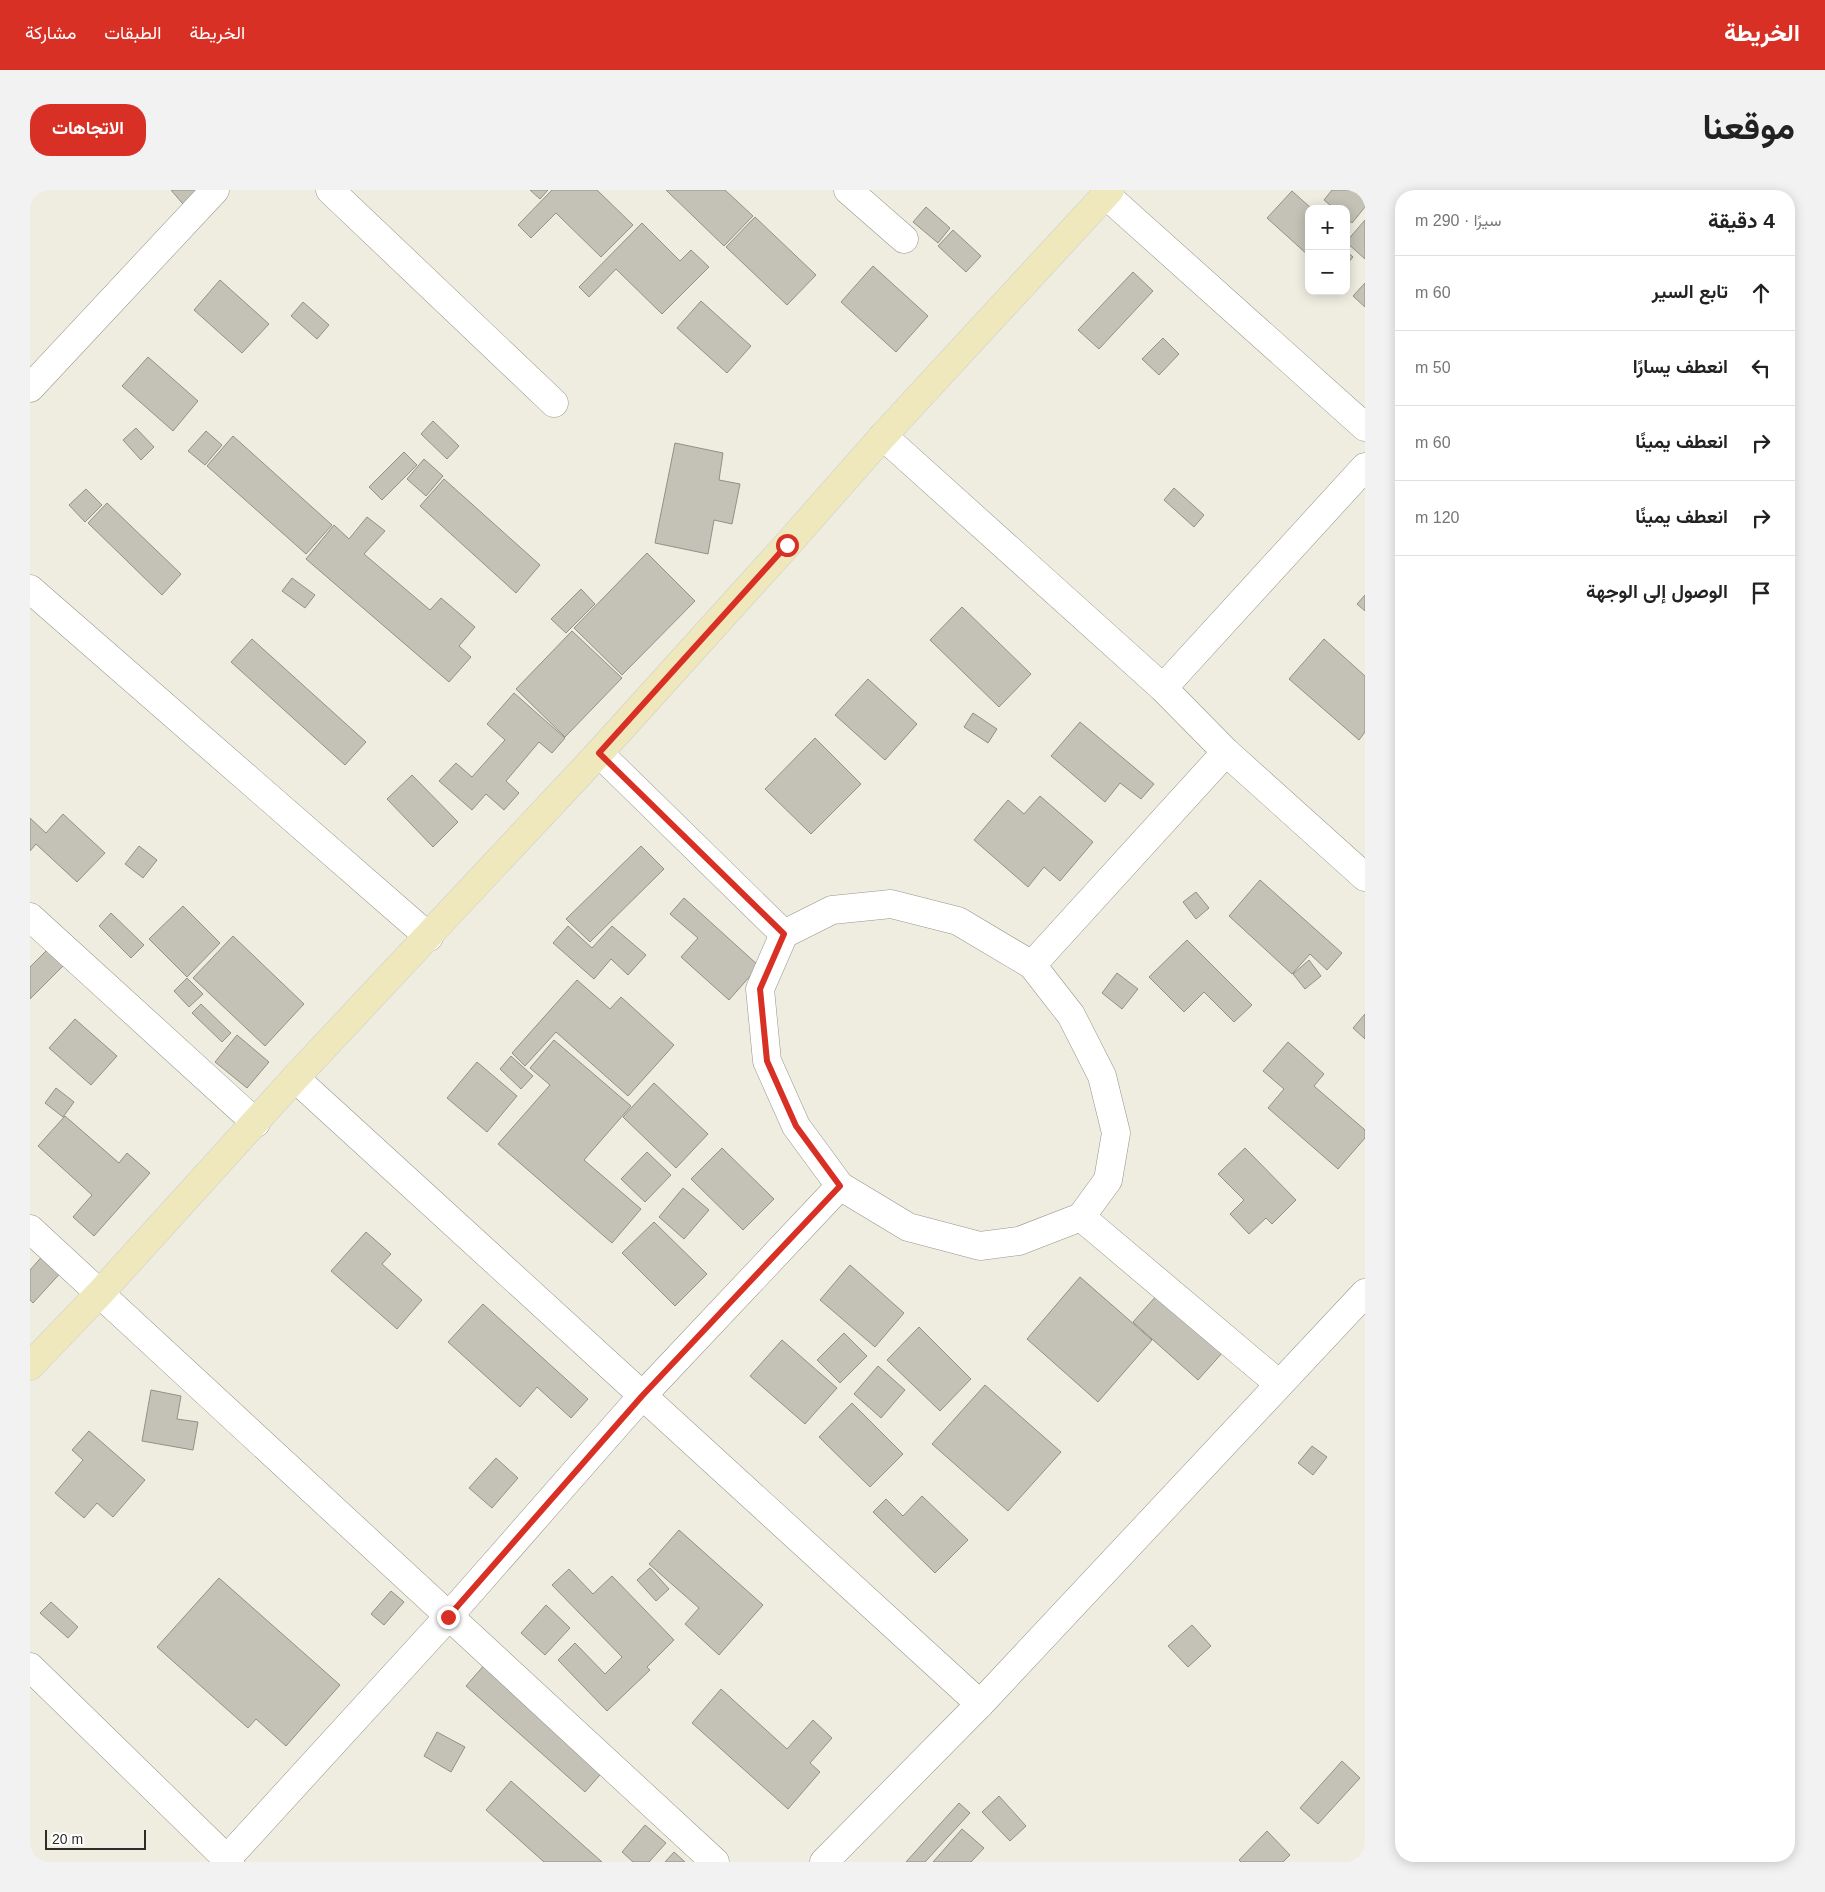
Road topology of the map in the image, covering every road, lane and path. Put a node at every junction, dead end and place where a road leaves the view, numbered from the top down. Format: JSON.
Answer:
{"nodes":[{"id":1,"x":215,"y":190,"type":"edge"},
{"id":2,"x":330,"y":190,"type":"edge"},
{"id":3,"x":848,"y":190,"type":"edge"},
{"id":4,"x":1108,"y":192,"type":"edge"},
{"id":5,"x":904,"y":239,"type":"dead end"},
{"id":6,"x":30,"y":388,"type":"edge"},
{"id":7,"x":554,"y":403,"type":"dead end"},
{"id":8,"x":1365,"y":428,"type":"edge"},
{"id":9,"x":883,"y":436,"type":"junction"},
{"id":10,"x":1365,"y":467,"type":"edge"},
{"id":11,"x":30,"y":589,"type":"edge"},
{"id":12,"x":1163,"y":688,"type":"junction"},
{"id":13,"x":1226,"y":752,"type":"junction"},
{"id":14,"x":599,"y":753,"type":"junction"},
{"id":15,"x":1365,"y":877,"type":"edge"},
{"id":16,"x":30,"y":917,"type":"edge"},
{"id":17,"x":784,"y":934,"type":"junction"},
{"id":18,"x":429,"y":937,"type":"junction"},
{"id":19,"x":1032,"y":965,"type":"junction"},
{"id":20,"x":295,"y":1078,"type":"junction"},
{"id":21,"x":256,"y":1123,"type":"junction"},
{"id":22,"x":840,"y":1186,"type":"junction"},
{"id":23,"x":1081,"y":1217,"type":"junction"},
{"id":24,"x":30,"y":1229,"type":"edge"},
{"id":25,"x":101,"y":1292,"type":"junction"},
{"id":26,"x":1365,"y":1293,"type":"edge"},
{"id":27,"x":30,"y":1366,"type":"edge"},
{"id":28,"x":1279,"y":1384,"type":"junction"},
{"id":29,"x":642,"y":1396,"type":"junction"},
{"id":30,"x":448,"y":1617,"type":"junction"},
{"id":31,"x":30,"y":1667,"type":"edge"},
{"id":32,"x":980,"y":1704,"type":"junction"},
{"id":33,"x":227,"y":1861,"type":"edge"},
{"id":34,"x":715,"y":1862,"type":"edge"},
{"id":35,"x":824,"y":1862,"type":"edge"}],
"edges":[{"from":1,"to":6,"type":"street"},
{"from":2,"to":7,"type":"street"},
{"from":3,"to":5,"type":"street"},
{"from":4,"to":8,"type":"street"},
{"from":4,"to":9,"type":"main road"},
{"from":9,"to":12,"type":"street"},
{"from":9,"to":14,"type":"main road"},
{"from":10,"to":12,"type":"street"},
{"from":11,"to":18,"type":"street"},
{"from":12,"to":13,"type":"street"},
{"from":13,"to":15,"type":"street"},
{"from":13,"to":19,"type":"street"},
{"from":14,"to":17,"type":"street"},
{"from":14,"to":18,"type":"main road"},
{"from":16,"to":21,"type":"street"},
{"from":17,"to":19,"type":"street"},
{"from":17,"to":22,"type":"street"},
{"from":18,"to":20,"type":"main road"},
{"from":19,"to":23,"type":"street"},
{"from":20,"to":21,"type":"main road"},
{"from":20,"to":29,"type":"street"},
{"from":21,"to":25,"type":"main road"},
{"from":22,"to":23,"type":"street"},
{"from":22,"to":29,"type":"street"},
{"from":23,"to":28,"type":"street"},
{"from":24,"to":25,"type":"street"},
{"from":25,"to":27,"type":"main road"},
{"from":25,"to":30,"type":"street"},
{"from":26,"to":28,"type":"street"},
{"from":28,"to":32,"type":"street"},
{"from":29,"to":30,"type":"street"},
{"from":29,"to":32,"type":"street"},
{"from":30,"to":33,"type":"street"},
{"from":30,"to":34,"type":"street"},
{"from":31,"to":33,"type":"street"},
{"from":32,"to":35,"type":"street"}]}
